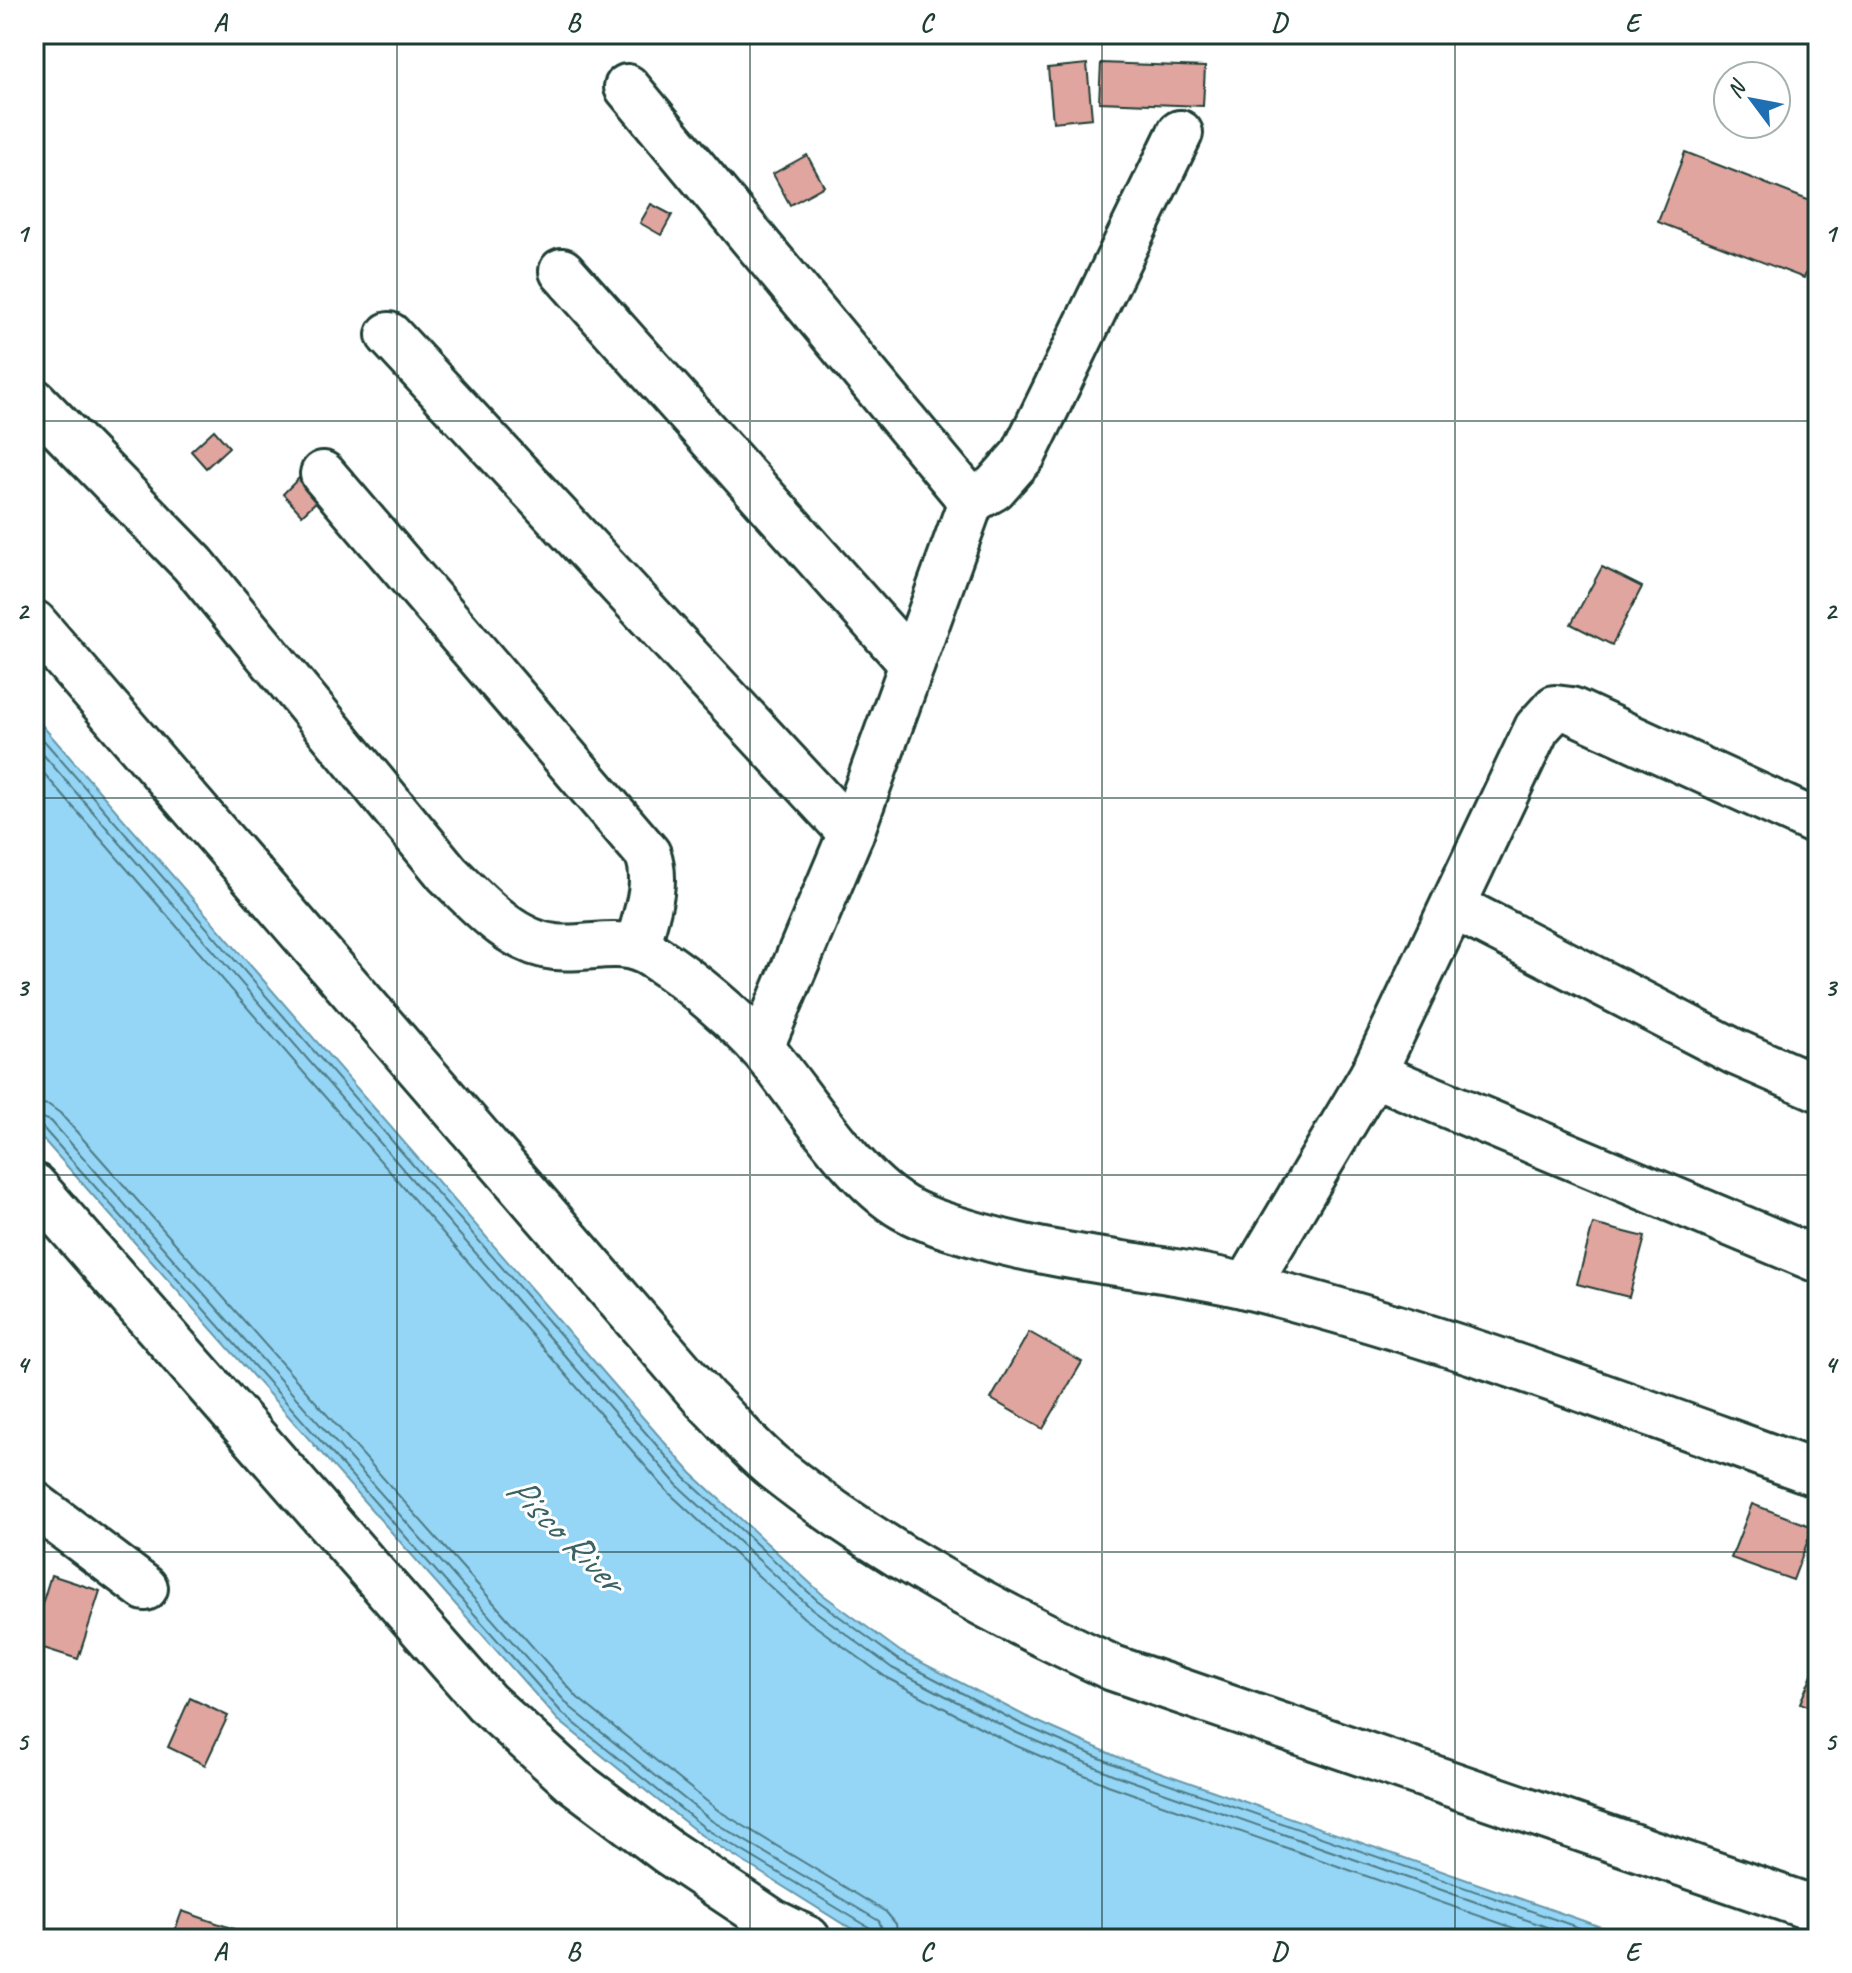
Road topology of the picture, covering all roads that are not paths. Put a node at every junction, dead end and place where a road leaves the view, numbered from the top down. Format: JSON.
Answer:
{"nodes":[{"id":1,"x":627,"y":87,"type":"dead end"},
{"id":2,"x":1180,"y":133,"type":"dead end"},
{"id":3,"x":562,"y":271,"type":"dead end"},
{"id":4,"x":389,"y":335,"type":"dead end"},
{"id":5,"x":34,"y":401,"type":"edge"},
{"id":6,"x":323,"y":474,"type":"dead end"},
{"id":7,"x":971,"y":501,"type":"junction"},
{"id":8,"x":34,"y":623,"type":"edge"},
{"id":9,"x":912,"y":664,"type":"junction"},
{"id":10,"x":1818,"y":823,"type":"edge"},
{"id":11,"x":851,"y":833,"type":"junction"},
{"id":12,"x":1453,"y":906,"type":"junction"},
{"id":13,"x":637,"y":948,"type":"junction"},
{"id":14,"x":761,"y":1047,"type":"junction"},
{"id":15,"x":1373,"y":1074,"type":"junction"},
{"id":16,"x":1818,"y":1088,"type":"edge"},
{"id":17,"x":34,"y":1186,"type":"edge"},
{"id":18,"x":1818,"y":1260,"type":"edge"},
{"id":19,"x":1247,"y":1286,"type":"junction"},
{"id":20,"x":1818,"y":1474,"type":"edge"},
{"id":21,"x":34,"y":1504,"type":"edge"},
{"id":22,"x":145,"y":1588,"type":"dead end"},
{"id":23,"x":1818,"y":1910,"type":"edge"},
{"id":24,"x":808,"y":1939,"type":"edge"}],
"edges":[{"from":1,"to":7,"type":"street"},
{"from":2,"to":7,"type":"street"},
{"from":3,"to":9,"type":"street"},
{"from":4,"to":11,"type":"street"},
{"from":5,"to":13,"type":"street"},
{"from":6,"to":13,"type":"street"},
{"from":7,"to":9,"type":"street"},
{"from":8,"to":23,"type":"street"},
{"from":9,"to":11,"type":"street"},
{"from":10,"to":12,"type":"street"},
{"from":11,"to":14,"type":"street"},
{"from":12,"to":15,"type":"street"},
{"from":12,"to":16,"type":"street"},
{"from":13,"to":14,"type":"street"},
{"from":14,"to":19,"type":"street"},
{"from":15,"to":18,"type":"street"},
{"from":15,"to":19,"type":"street"},
{"from":17,"to":24,"type":"street"},
{"from":19,"to":20,"type":"street"},
{"from":21,"to":22,"type":"street"}]}
